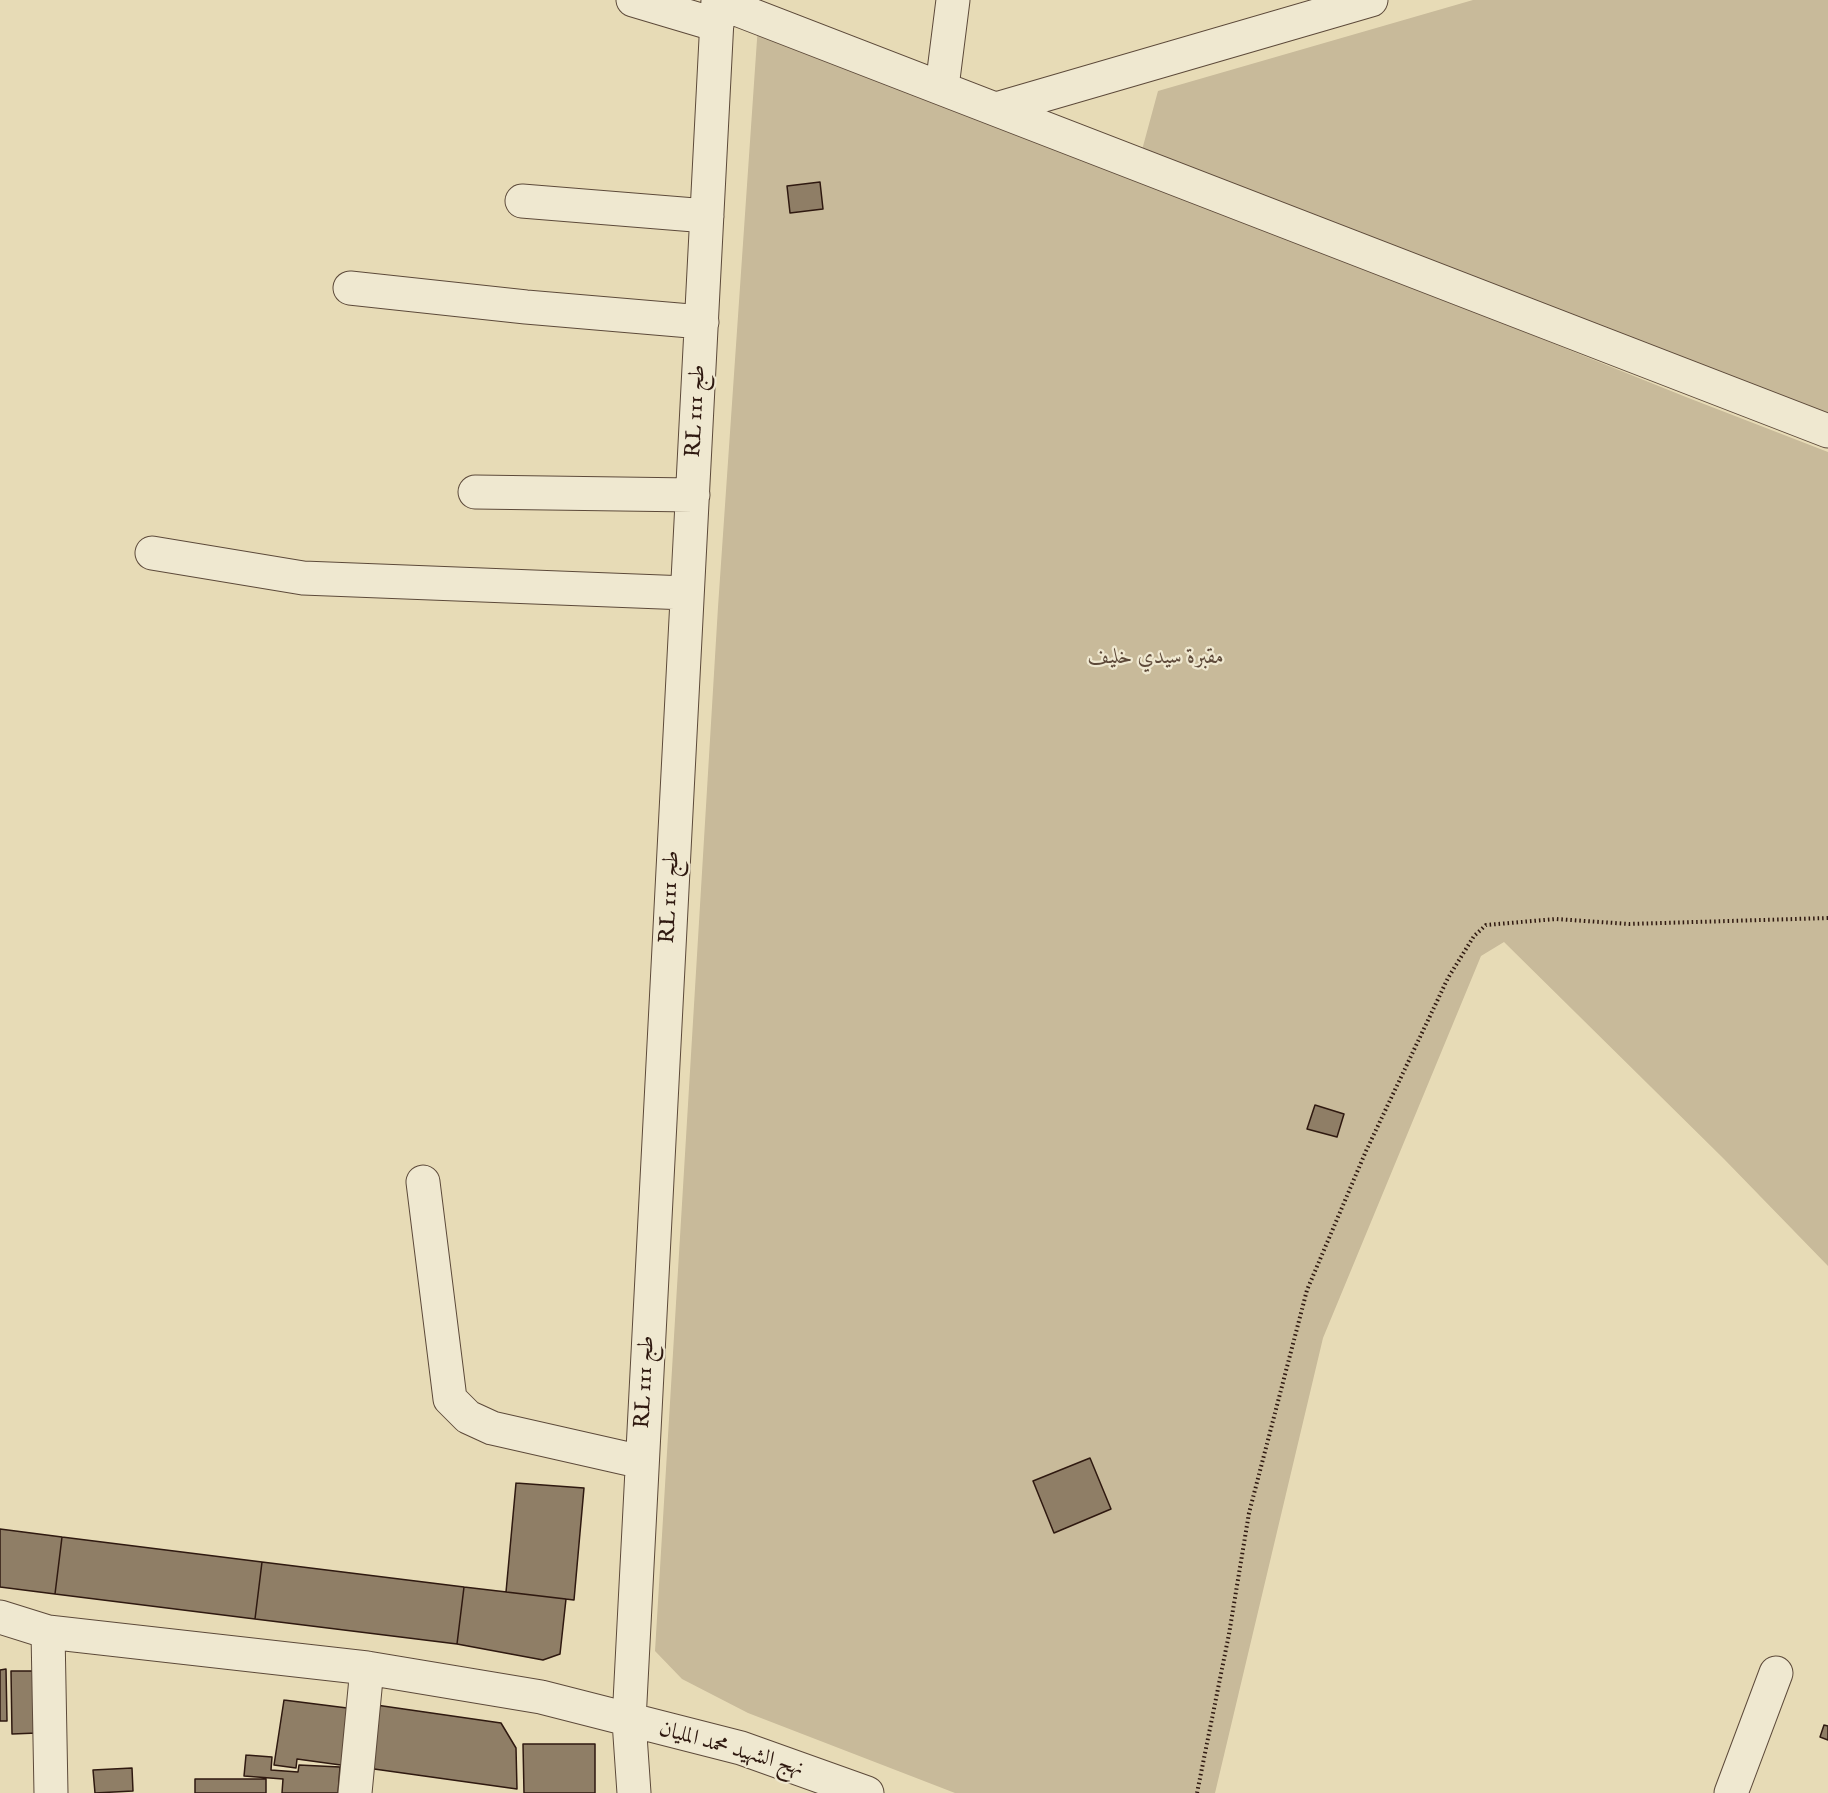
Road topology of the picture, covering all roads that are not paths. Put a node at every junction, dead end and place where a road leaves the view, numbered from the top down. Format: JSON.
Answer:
{"nodes":[{"id":1,"x":633,"y":0,"type":"edge"},
{"id":2,"x":953,"y":0,"type":"edge"},
{"id":3,"x":1371,"y":0,"type":"edge"},
{"id":4,"x":718,"y":9,"type":"edge"},
{"id":5,"x":942,"y":87,"type":"junction"},
{"id":6,"x":996,"y":109,"type":"junction"},
{"id":7,"x":522,"y":201,"type":"dead end"},
{"id":8,"x":707,"y":216,"type":"junction"},
{"id":9,"x":350,"y":288,"type":"dead end"},
{"id":10,"x":702,"y":321,"type":"junction"},
{"id":11,"x":1828,"y":431,"type":"edge"},
{"id":12,"x":475,"y":492,"type":"dead end"},
{"id":13,"x":693,"y":495,"type":"junction"},
{"id":14,"x":152,"y":553,"type":"dead end"},
{"id":15,"x":687,"y":593,"type":"junction"},
{"id":16,"x":423,"y":1182,"type":"dead end"},
{"id":17,"x":642,"y":1462,"type":"junction"},
{"id":18,"x":0,"y":1617,"type":"edge"},
{"id":19,"x":48,"y":1632,"type":"junction"},
{"id":20,"x":367,"y":1668,"type":"junction"},
{"id":21,"x":1776,"y":1673,"type":"dead end"},
{"id":22,"x":629,"y":1720,"type":"junction"},
{"id":23,"x":51,"y":1793,"type":"edge"},
{"id":24,"x":355,"y":1793,"type":"edge"},
{"id":25,"x":634,"y":1793,"type":"edge"},
{"id":26,"x":867,"y":1793,"type":"edge"},
{"id":27,"x":1731,"y":1793,"type":"edge"}],
"edges":[{"from":1,"to":4,"type":"street"},
{"from":2,"to":5,"type":"street"},
{"from":3,"to":6,"type":"street"},
{"from":4,"to":5,"type":"street"},
{"from":4,"to":8,"type":"street","name":"RL طج 111"},
{"from":5,"to":6,"type":"street"},
{"from":6,"to":11,"type":"street"},
{"from":7,"to":8,"type":"street"},
{"from":8,"to":10,"type":"street","name":"RL طج 111"},
{"from":9,"to":10,"type":"street"},
{"from":10,"to":13,"type":"street","name":"RL طج 111"},
{"from":12,"to":13,"type":"street"},
{"from":13,"to":15,"type":"street","name":"RL طج 111"},
{"from":14,"to":15,"type":"street"},
{"from":15,"to":17,"type":"street","name":"RL طج 111"},
{"from":16,"to":17,"type":"street"},
{"from":17,"to":22,"type":"street","name":"RL طج 111"},
{"from":18,"to":19,"type":"street","name":"نهج الشهيد محمد المليان"},
{"from":19,"to":20,"type":"street","name":"نهج الشهيد محمد المليان"},
{"from":19,"to":23,"type":"street"},
{"from":20,"to":22,"type":"street","name":"نهج الشهيد محمد المليان"},
{"from":20,"to":24,"type":"street"},
{"from":21,"to":27,"type":"street"},
{"from":22,"to":25,"type":"street","name":"RL طج 111"},
{"from":22,"to":26,"type":"street","name":"نهج الشهيد محمد المليان"}]}
